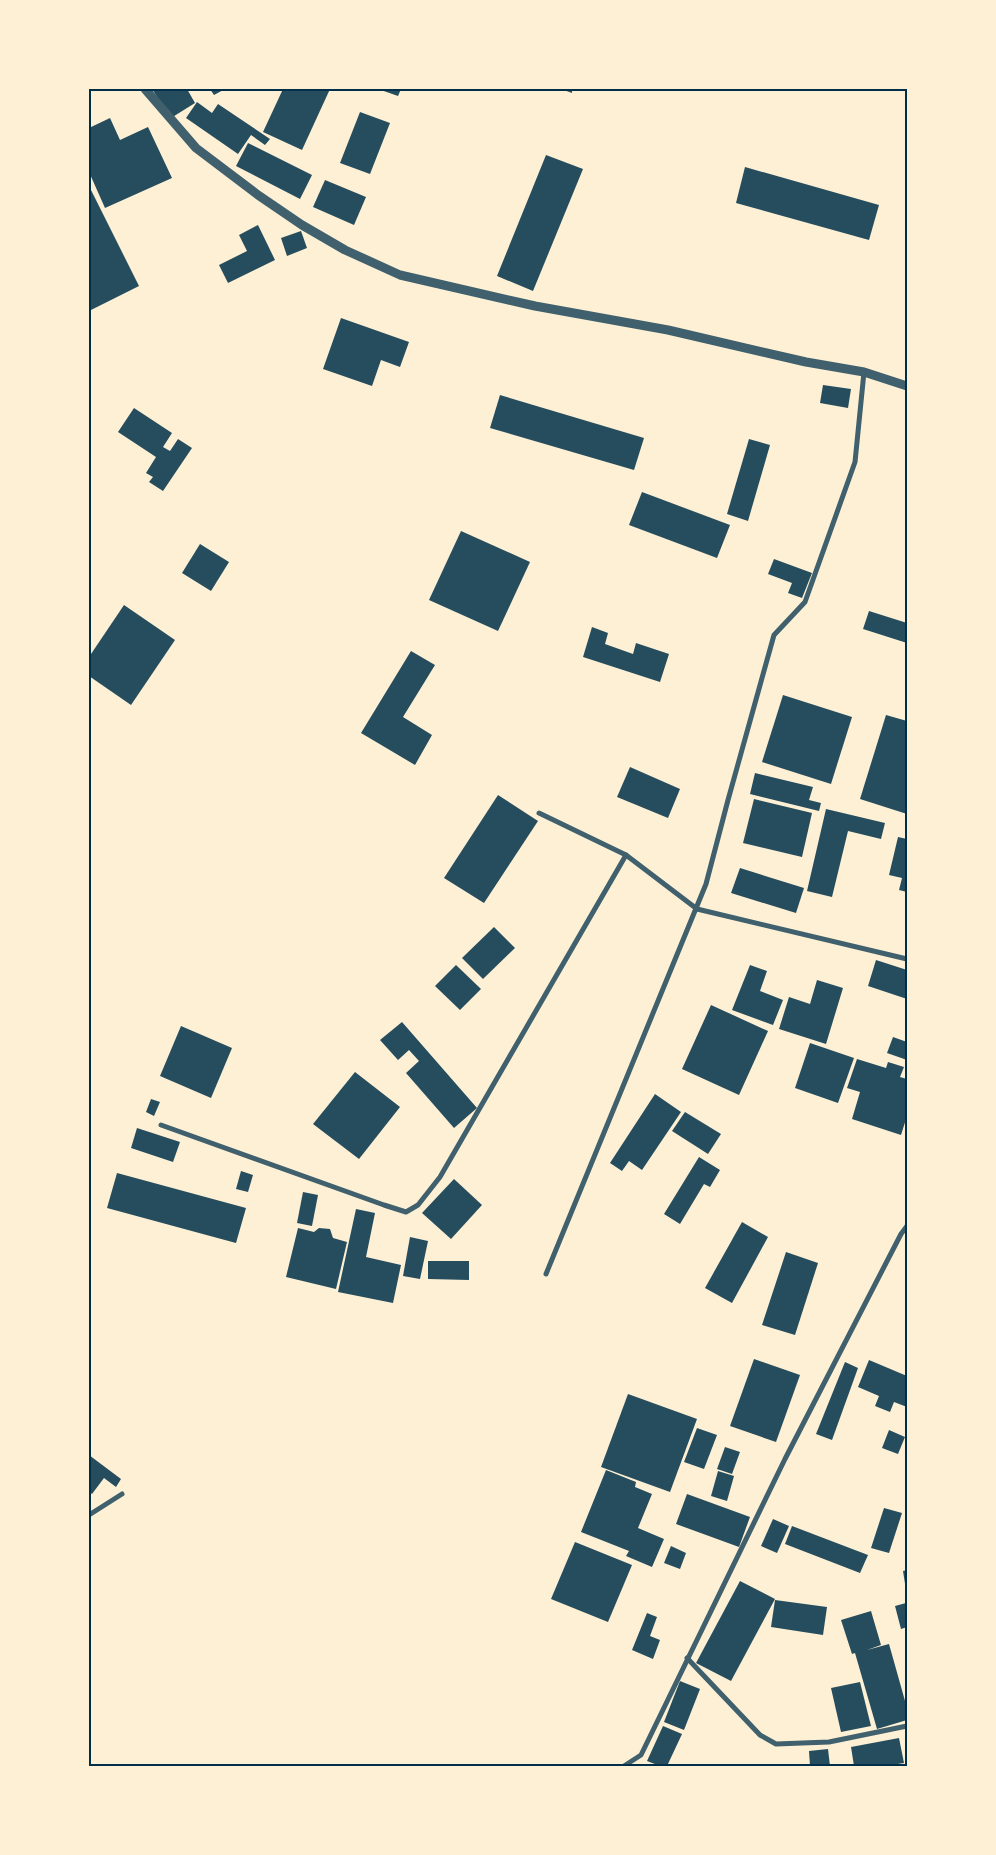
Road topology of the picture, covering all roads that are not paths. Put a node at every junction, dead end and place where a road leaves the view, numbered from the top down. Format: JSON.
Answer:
{"nodes":[{"id":1,"x":145,"y":89,"type":"edge"},
{"id":2,"x":864,"y":372,"type":"junction"},
{"id":3,"x":907,"y":386,"type":"edge"},
{"id":4,"x":539,"y":813,"type":"dead end"},
{"id":5,"x":626,"y":855,"type":"junction"},
{"id":6,"x":696,"y":909,"type":"junction"},
{"id":7,"x":907,"y":959,"type":"edge"},
{"id":8,"x":161,"y":1125,"type":"dead end"},
{"id":9,"x":907,"y":1226,"type":"edge"},
{"id":10,"x":904,"y":1235,"type":"edge"},
{"id":11,"x":546,"y":1274,"type":"dead end"},
{"id":12,"x":122,"y":1494,"type":"dead end"},
{"id":13,"x":89,"y":1515,"type":"edge"},
{"id":14,"x":687,"y":1658,"type":"junction"},
{"id":15,"x":907,"y":1726,"type":"edge"},
{"id":16,"x":624,"y":1766,"type":"edge"}],
"edges":[{"from":1,"to":2,"type":"street"},
{"from":2,"to":3,"type":"street"},
{"from":2,"to":6,"type":"street"},
{"from":4,"to":5,"type":"street"},
{"from":5,"to":6,"type":"street"},
{"from":5,"to":8,"type":"street"},
{"from":6,"to":7,"type":"street"},
{"from":6,"to":11,"type":"street"},
{"from":9,"to":10,"type":"street"},
{"from":10,"to":14,"type":"street"},
{"from":12,"to":13,"type":"street"},
{"from":14,"to":15,"type":"street"},
{"from":14,"to":16,"type":"street"}]}
